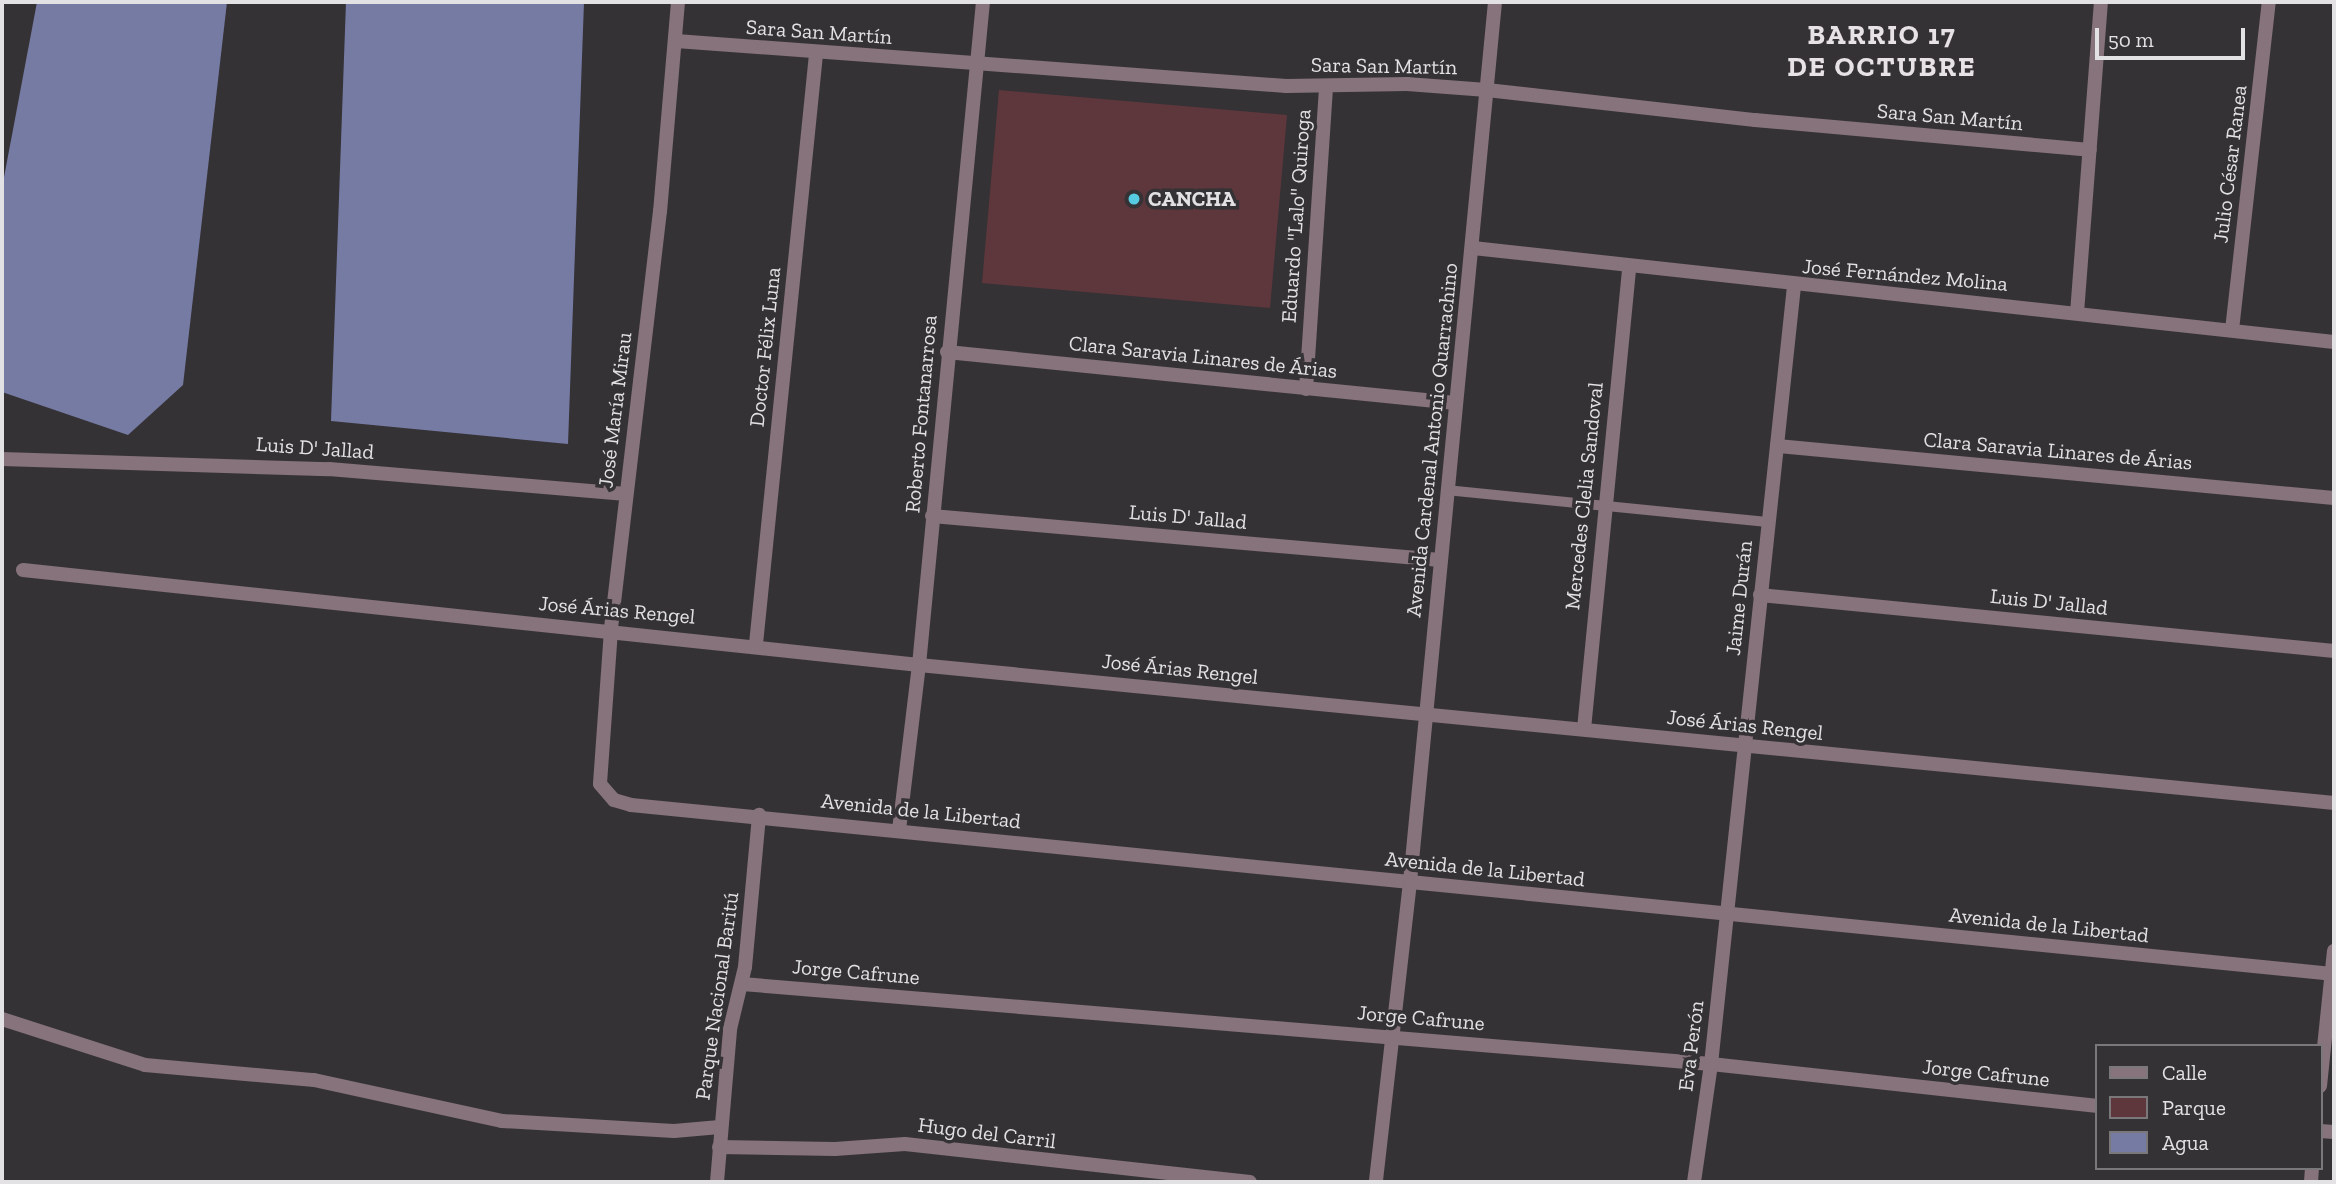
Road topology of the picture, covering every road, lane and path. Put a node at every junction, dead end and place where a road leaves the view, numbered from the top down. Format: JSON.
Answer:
{"nodes":[{"id":1,"x":678,"y":2,"type":"edge"},
{"id":2,"x":983,"y":2,"type":"edge"},
{"id":3,"x":1494,"y":2,"type":"edge"},
{"id":4,"x":2101,"y":2,"type":"edge"},
{"id":5,"x":2269,"y":2,"type":"edge"},
{"id":6,"x":676,"y":41,"type":"junction"},
{"id":7,"x":816,"y":54,"type":"junction"},
{"id":8,"x":978,"y":64,"type":"junction"},
{"id":9,"x":1326,"y":88,"type":"junction"},
{"id":10,"x":1487,"y":90,"type":"junction"},
{"id":11,"x":2090,"y":150,"type":"junction"},
{"id":12,"x":1473,"y":248,"type":"junction"},
{"id":13,"x":1629,"y":268,"type":"junction"},
{"id":14,"x":1794,"y":286,"type":"junction"},
{"id":15,"x":2077,"y":313,"type":"junction"},
{"id":16,"x":2232,"y":330,"type":"junction"},
{"id":17,"x":2334,"y":342,"type":"edge"},
{"id":18,"x":947,"y":352,"type":"junction"},
{"id":19,"x":1306,"y":388,"type":"junction"},
{"id":20,"x":1455,"y":403,"type":"junction"},
{"id":21,"x":1777,"y":446,"type":"junction"},
{"id":22,"x":2,"y":459,"type":"edge"},
{"id":23,"x":1446,"y":489,"type":"junction"},
{"id":24,"x":626,"y":494,"type":"junction"},
{"id":25,"x":2334,"y":498,"type":"edge"},
{"id":26,"x":1604,"y":506,"type":"junction"},
{"id":27,"x":932,"y":516,"type":"junction"},
{"id":28,"x":1768,"y":522,"type":"junction"},
{"id":29,"x":1440,"y":559,"type":"junction"},
{"id":30,"x":23,"y":570,"type":"dead end"},
{"id":31,"x":1760,"y":595,"type":"junction"},
{"id":32,"x":611,"y":630,"type":"junction"},
{"id":33,"x":755,"y":644,"type":"junction"},
{"id":34,"x":2334,"y":651,"type":"edge"},
{"id":35,"x":919,"y":664,"type":"junction"},
{"id":36,"x":1427,"y":715,"type":"junction"},
{"id":37,"x":1584,"y":729,"type":"junction"},
{"id":38,"x":1745,"y":747,"type":"junction"},
{"id":39,"x":2334,"y":803,"type":"edge"},
{"id":40,"x":631,"y":805,"type":"joint"},
{"id":41,"x":759,"y":816,"type":"junction"},
{"id":42,"x":899,"y":830,"type":"junction"},
{"id":43,"x":1410,"y":882,"type":"junction"},
{"id":44,"x":1726,"y":915,"type":"junction"},
{"id":45,"x":2334,"y":951,"type":"edge"},
{"id":46,"x":2333,"y":974,"type":"edge"},
{"id":47,"x":741,"y":984,"type":"junction"},
{"id":48,"x":2,"y":1019,"type":"edge"},
{"id":49,"x":1394,"y":1036,"type":"junction"},
{"id":50,"x":1711,"y":1064,"type":"junction"},
{"id":51,"x":2322,"y":1069,"type":"edge"},
{"id":52,"x":2094,"y":1106,"type":"edge"},
{"id":53,"x":720,"y":1127,"type":"junction"},
{"id":54,"x":719,"y":1147,"type":"junction"},
{"id":55,"x":717,"y":1182,"type":"edge"},
{"id":56,"x":1250,"y":1182,"type":"edge"},
{"id":57,"x":1376,"y":1182,"type":"edge"},
{"id":58,"x":1694,"y":1182,"type":"edge"}],
"edges":[{"from":1,"to":6,"type":"street","name":"José María Mirau"},
{"from":2,"to":8,"type":"street","name":"Roberto Fontanarrosa"},
{"from":3,"to":10,"type":"street","name":"Avenida Cardenal Antonio Quarrachino"},
{"from":4,"to":11,"type":"street"},
{"from":5,"to":16,"type":"street","name":"Julio César Ranea"},
{"from":6,"to":7,"type":"street","name":"Sara San Martín"},
{"from":6,"to":24,"type":"street","name":"José María Mirau"},
{"from":7,"to":8,"type":"street","name":"Sara San Martín"},
{"from":7,"to":33,"type":"street","name":"Doctor Félix Luna"},
{"from":8,"to":9,"type":"street","name":"Sara San Martín"},
{"from":8,"to":18,"type":"street","name":"Roberto Fontanarrosa"},
{"from":9,"to":10,"type":"street","name":"Sara San Martín"},
{"from":9,"to":19,"type":"street","name":"Eduardo \"Lalo\" Quiroga"},
{"from":10,"to":11,"type":"street","name":"Sara San Martín"},
{"from":10,"to":12,"type":"street","name":"Avenida Cardenal Antonio Quarrachino"},
{"from":11,"to":15,"type":"street"},
{"from":12,"to":13,"type":"street","name":"José Fernández Molina"},
{"from":12,"to":20,"type":"street","name":"Avenida Cardenal Antonio Quarrachino"},
{"from":13,"to":14,"type":"street","name":"José Fernández Molina"},
{"from":13,"to":26,"type":"street","name":"Mercedes Clelia Sandoval"},
{"from":14,"to":15,"type":"street","name":"José Fernández Molina"},
{"from":14,"to":21,"type":"street","name":"Jaime Durán"},
{"from":15,"to":16,"type":"street","name":"José Fernández Molina"},
{"from":16,"to":17,"type":"street","name":"José Fernández Molina"},
{"from":18,"to":19,"type":"street","name":"Clara Saravia Linares de Árias"},
{"from":18,"to":27,"type":"street","name":"Roberto Fontanarrosa"},
{"from":19,"to":20,"type":"street","name":"Clara Saravia Linares de Árias"},
{"from":20,"to":23,"type":"street","name":"Avenida Cardenal Antonio Quarrachino"},
{"from":21,"to":25,"type":"street","name":"Clara Saravia Linares de Árias"},
{"from":21,"to":28,"type":"street","name":"Jaime Durán"},
{"from":22,"to":24,"type":"street","name":"Luis D' Jallad"},
{"from":23,"to":26,"type":"lane"},
{"from":23,"to":29,"type":"street","name":"Avenida Cardenal Antonio Quarrachino"},
{"from":24,"to":32,"type":"street","name":"José María Mirau"},
{"from":26,"to":28,"type":"lane"},
{"from":26,"to":37,"type":"street","name":"Mercedes Clelia Sandoval"},
{"from":27,"to":29,"type":"street","name":"Luis D' Jallad"},
{"from":27,"to":35,"type":"street","name":"Roberto Fontanarrosa"},
{"from":28,"to":31,"type":"street","name":"Jaime Durán"},
{"from":29,"to":36,"type":"street","name":"Avenida Cardenal Antonio Quarrachino"},
{"from":30,"to":32,"type":"street","name":"José Árias Rengel"},
{"from":31,"to":34,"type":"street","name":"Luis D' Jallad"},
{"from":31,"to":38,"type":"street","name":"Jaime Durán"},
{"from":32,"to":33,"type":"street","name":"José Árias Rengel"},
{"from":32,"to":40,"type":"street","name":"José María Mirau"},
{"from":33,"to":35,"type":"street","name":"José Árias Rengel"},
{"from":35,"to":36,"type":"street","name":"José Árias Rengel"},
{"from":35,"to":42,"type":"street","name":"Roberto Fontanarrosa"},
{"from":36,"to":37,"type":"street","name":"José Árias Rengel"},
{"from":36,"to":43,"type":"street","name":"Avenida Cardenal Antonio Quarrachino"},
{"from":37,"to":38,"type":"street","name":"José Árias Rengel"},
{"from":38,"to":39,"type":"street","name":"José Árias Rengel"},
{"from":38,"to":44,"type":"street","name":"Jaime Durán"},
{"from":40,"to":41,"type":"street","name":"Avenida de la Libertad"},
{"from":41,"to":42,"type":"street","name":"Avenida de la Libertad"},
{"from":41,"to":47,"type":"street","name":"Parque Nacional Baritú"},
{"from":42,"to":43,"type":"street","name":"Avenida de la Libertad"},
{"from":43,"to":44,"type":"street","name":"Avenida de la Libertad"},
{"from":43,"to":49,"type":"street","name":"Avenida Cardenal Antonio Quarrachino"},
{"from":44,"to":46,"type":"street","name":"Avenida de la Libertad"},
{"from":44,"to":50,"type":"street","name":"Eva Perón"},
{"from":45,"to":46,"type":"street"},
{"from":46,"to":51,"type":"street"},
{"from":47,"to":49,"type":"street","name":"Jorge Cafrune"},
{"from":47,"to":53,"type":"street","name":"Parque Nacional Baritú"},
{"from":48,"to":53,"type":"street"},
{"from":49,"to":50,"type":"street","name":"Jorge Cafrune"},
{"from":49,"to":57,"type":"street","name":"Avenida Cardenal Antonio Quarrachino"},
{"from":50,"to":52,"type":"street","name":"Jorge Cafrune"},
{"from":50,"to":58,"type":"street","name":"Eva Perón"},
{"from":53,"to":54,"type":"street","name":"Parque Nacional Baritú"},
{"from":54,"to":55,"type":"street","name":"Parque Nacional Baritú"},
{"from":54,"to":56,"type":"street","name":"Hugo del Carril"}]}
